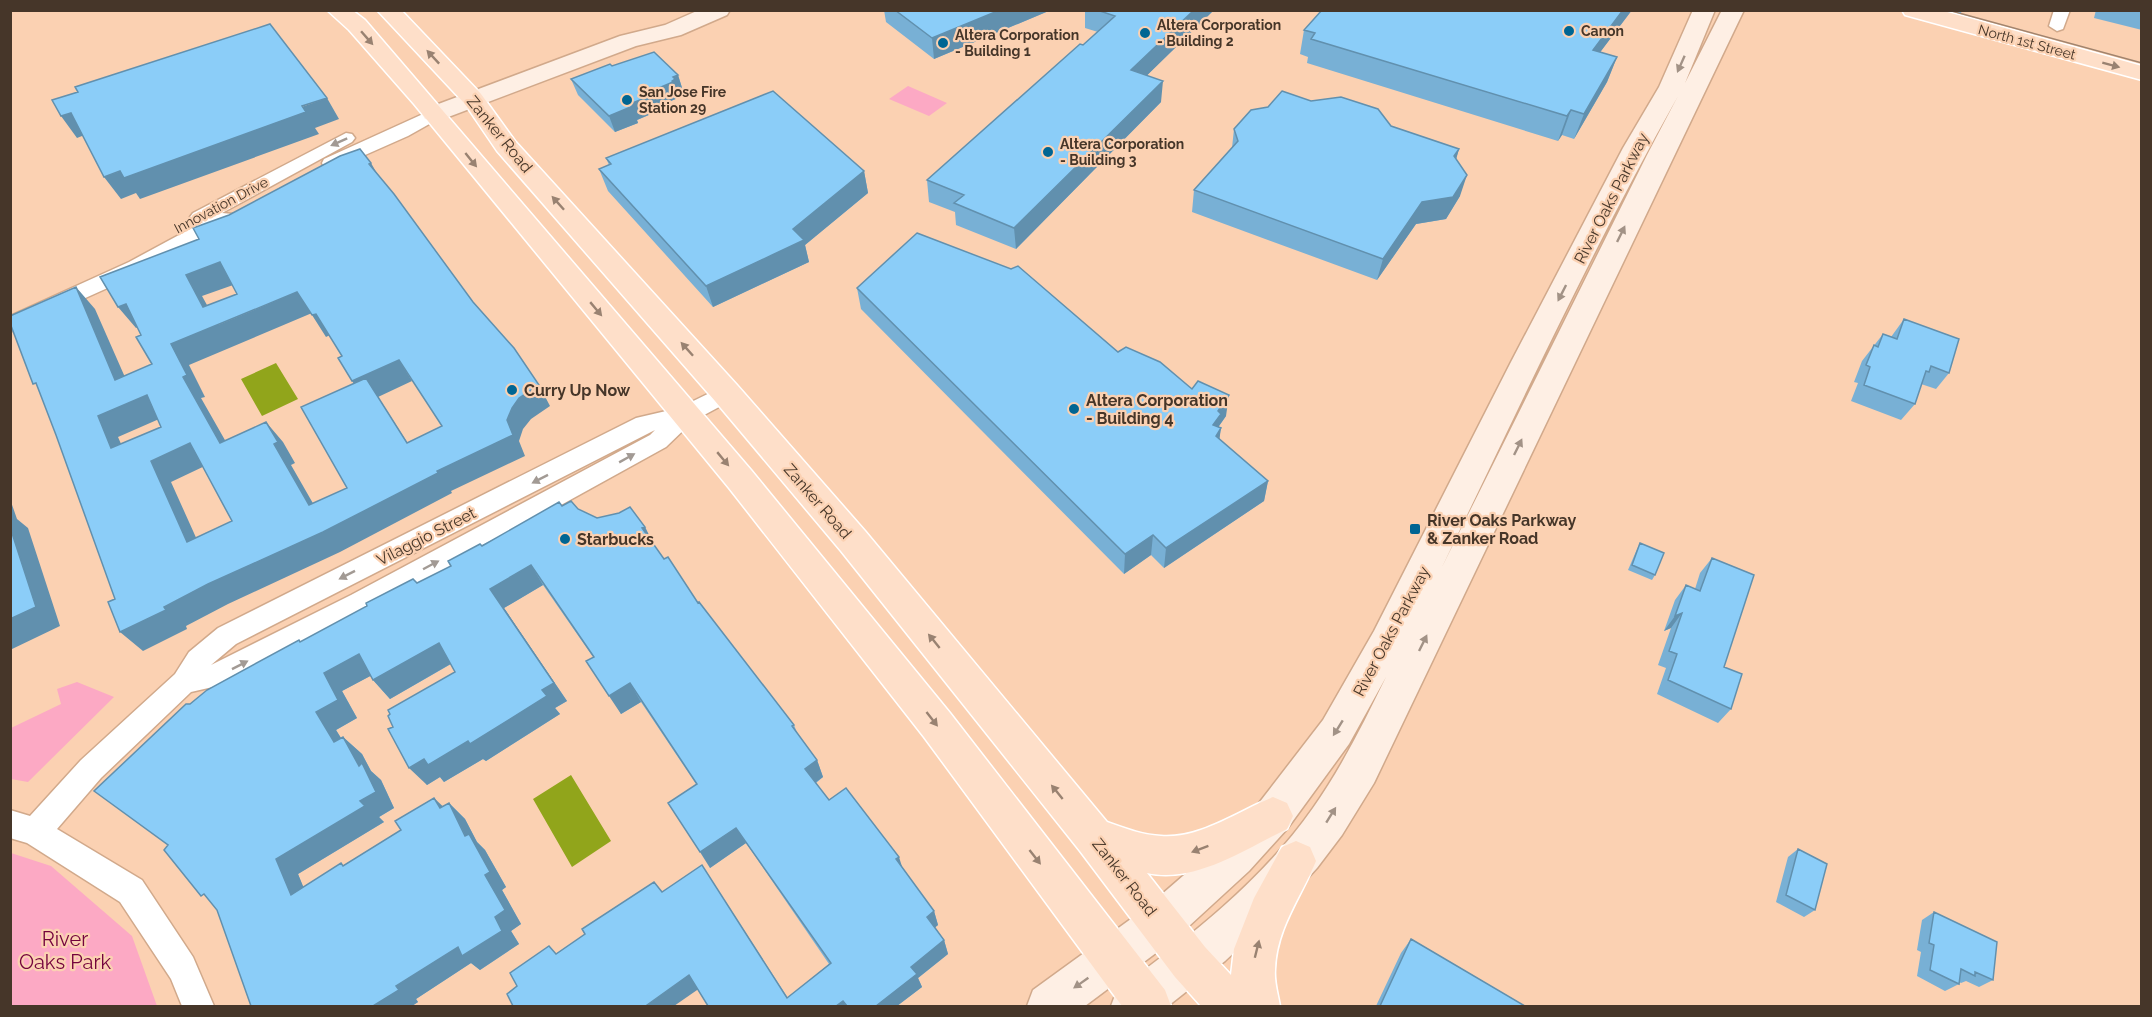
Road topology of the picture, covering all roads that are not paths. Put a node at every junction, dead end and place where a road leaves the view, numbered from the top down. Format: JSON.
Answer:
{"nodes":[{"id":1,"x":338,"y":10,"type":"edge"},
{"id":2,"x":388,"y":10,"type":"edge"},
{"id":3,"x":686,"y":10,"type":"edge"},
{"id":4,"x":719,"y":10,"type":"edge"},
{"id":5,"x":1704,"y":10,"type":"edge"},
{"id":6,"x":1733,"y":10,"type":"edge"},
{"id":7,"x":1913,"y":10,"type":"edge"},
{"id":8,"x":2052,"y":19,"type":"edge"},
{"id":9,"x":2079,"y":33,"type":"dead end"},
{"id":10,"x":628,"y":41,"type":"junction"},
{"id":11,"x":2142,"y":73,"type":"edge"},
{"id":12,"x":473,"y":99,"type":"junction"},
{"id":13,"x":434,"y":114,"type":"junction"},
{"id":14,"x":10,"y":307,"type":"edge"},
{"id":15,"x":10,"y":325,"type":"edge"},
{"id":16,"x":726,"y":393,"type":"junction"},
{"id":17,"x":685,"y":414,"type":"junction"},
{"id":18,"x":1478,"y":494,"type":"junction"},
{"id":19,"x":184,"y":682,"type":"junction"},
{"id":20,"x":1273,"y":816,"type":"junction"},
{"id":21,"x":23,"y":828,"type":"edge"},
{"id":22,"x":1094,"y":837,"type":"junction"},
{"id":23,"x":1296,"y":861,"type":"junction"},
{"id":24,"x":1161,"y":924,"type":"junction"},
{"id":25,"x":1114,"y":960,"type":"junction"},
{"id":26,"x":1190,"y":962,"type":"junction"},
{"id":27,"x":1142,"y":1004,"type":"edge"},
{"id":28,"x":198,"y":1006,"type":"edge"},
{"id":29,"x":1049,"y":1006,"type":"edge"},
{"id":30,"x":1230,"y":1006,"type":"edge"},
{"id":31,"x":1258,"y":1006,"type":"edge"}],
"edges":[{"from":1,"to":13,"type":"main road","one_way":true},
{"from":12,"to":2,"type":"main road","name":"Zanker Road","one_way":true},
{"from":3,"to":10,"type":"street","name":"Innovation Drive"},
{"from":4,"to":10,"type":"street","name":"Innovation Drive"},
{"from":5,"to":18,"type":"street","name":"River Oaks Parkway","one_way":true},
{"from":18,"to":6,"type":"street","name":"River Oaks Parkway","one_way":true},
{"from":7,"to":11,"type":"main road","name":"North 1st Street","one_way":true},
{"from":8,"to":9,"type":"main road","name":"North 1st Street"},
{"from":10,"to":12,"type":"street","name":"Innovation Drive"},
{"from":12,"to":13,"type":"street","name":"Innovation Drive"},
{"from":16,"to":12,"type":"main road","name":"Zanker Road","one_way":true},
{"from":13,"to":14,"type":"street","name":"Innovation Drive","one_way":true},
{"from":13,"to":15,"type":"street","name":"Innovation Drive"},
{"from":13,"to":17,"type":"main road","one_way":true},
{"from":16,"to":17,"type":"street","name":"Vilaggio Street"},
{"from":22,"to":16,"type":"main road","name":"Zanker Road","one_way":true},
{"from":19,"to":17,"type":"street","name":"Vilaggio Street","one_way":true},
{"from":17,"to":19,"type":"street","name":"Vilaggio Street","one_way":true},
{"from":17,"to":25,"type":"main road","one_way":true},
{"from":18,"to":20,"type":"street","name":"River Oaks Parkway","one_way":true},
{"from":23,"to":18,"type":"street","name":"River Oaks Parkway","one_way":true},
{"from":19,"to":21,"type":"street","name":"Vilaggio Street"},
{"from":20,"to":22,"type":"main road","one_way":true},
{"from":20,"to":24,"type":"street","name":"River Oaks Parkway"},
{"from":21,"to":28,"type":"street"},
{"from":22,"to":24,"type":"main road","name":"Zanker Road"},
{"from":23,"to":26,"type":"street","name":"River Oaks Parkway"},
{"from":31,"to":23,"type":"main road","one_way":true},
{"from":24,"to":25,"type":"street","name":"River Oaks Parkway"},
{"from":24,"to":26,"type":"main road","name":"Zanker Road"},
{"from":25,"to":27,"type":"main road"},
{"from":25,"to":29,"type":"street","name":"River Oaks Parkway","one_way":true},
{"from":26,"to":27,"type":"street","name":"River Oaks Parkway"},
{"from":26,"to":30,"type":"main road","name":"Zanker Road"}]}
